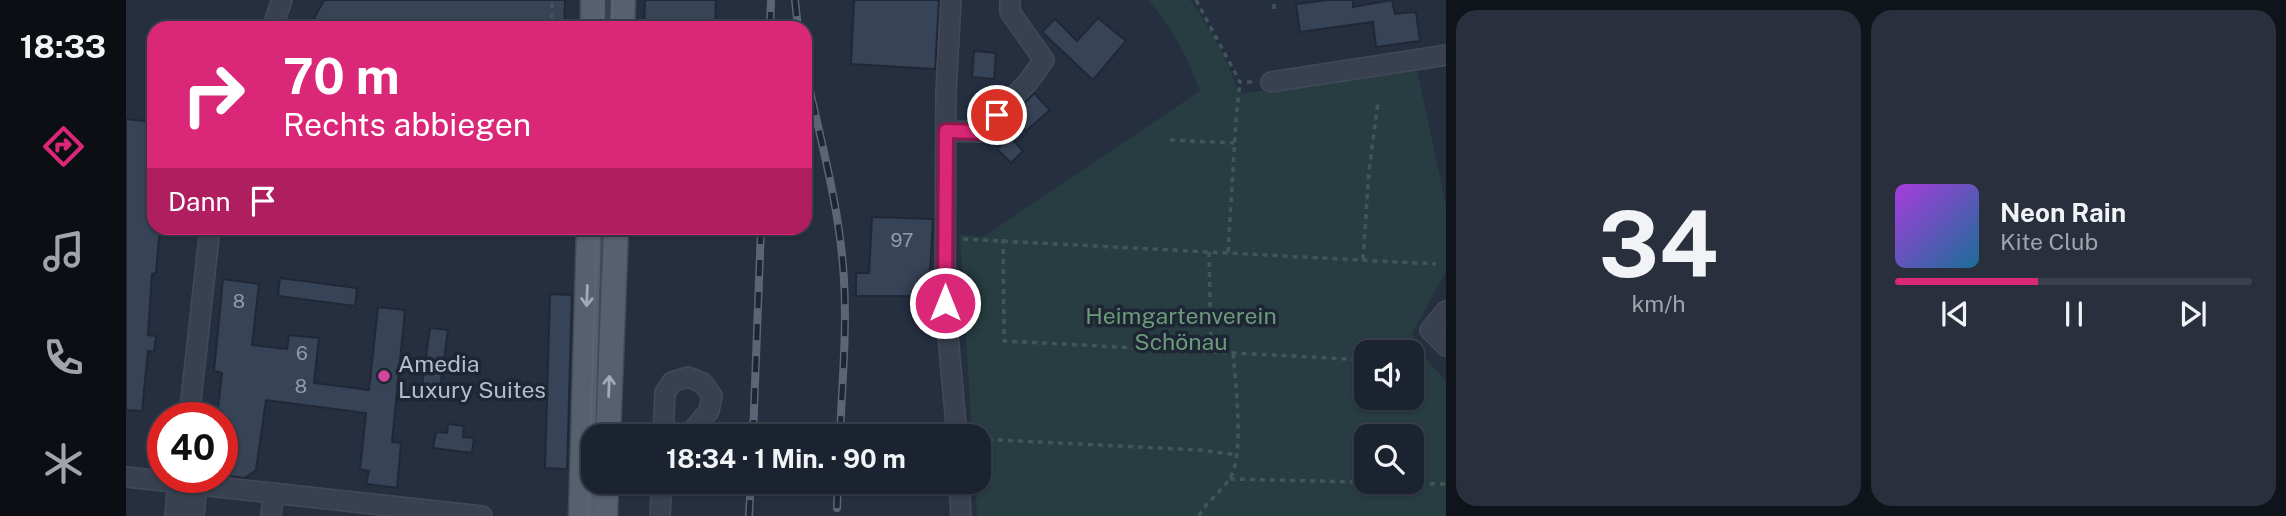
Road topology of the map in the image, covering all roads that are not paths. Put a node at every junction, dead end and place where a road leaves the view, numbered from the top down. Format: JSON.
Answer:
{"nodes":[{"id":1,"x":282,"y":0,"type":"edge"},
{"id":2,"x":593,"y":0,"type":"edge"},
{"id":3,"x":608,"y":0,"type":"edge"},
{"id":4,"x":623,"y":0,"type":"edge"},
{"id":5,"x":951,"y":0,"type":"edge"},
{"id":6,"x":1010,"y":0,"type":"edge"},
{"id":7,"x":274,"y":21,"type":"edge"},
{"id":8,"x":593,"y":21,"type":"edge"},
{"id":9,"x":607,"y":21,"type":"edge"},
{"id":10,"x":622,"y":21,"type":"edge"},
{"id":11,"x":1446,"y":55,"type":"edge"},
{"id":12,"x":1271,"y":82,"type":"road end"},
{"id":13,"x":946,"y":131,"type":"junction"},
{"id":14,"x":209,"y":235,"type":"edge"},
{"id":15,"x":589,"y":235,"type":"edge"},
{"id":16,"x":616,"y":235,"type":"edge"},
{"id":17,"x":1446,"y":311,"type":"edge"},
{"id":18,"x":1446,"y":345,"type":"edge"},
{"id":19,"x":191,"y":402,"type":"edge"},
{"id":20,"x":608,"y":424,"type":"edge"},
{"id":21,"x":664,"y":424,"type":"edge"},
{"id":22,"x":698,"y":424,"type":"edge"},
{"id":23,"x":956,"y":424,"type":"edge"},
{"id":24,"x":126,"y":477,"type":"edge"},
{"id":25,"x":147,"y":479,"type":"edge"},
{"id":26,"x":238,"y":489,"type":"edge"},
{"id":27,"x":181,"y":493,"type":"edge"},
{"id":28,"x":188,"y":493,"type":"edge"},
{"id":29,"x":274,"y":493,"type":"junction"},
{"id":30,"x":607,"y":494,"type":"edge"},
{"id":31,"x":661,"y":494,"type":"edge"},
{"id":32,"x":960,"y":494,"type":"edge"},
{"id":33,"x":352,"y":509,"type":"edge"},
{"id":34,"x":429,"y":513,"type":"edge"},
{"id":35,"x":271,"y":514,"type":"dead end"},
{"id":36,"x":174,"y":516,"type":"edge"},
{"id":37,"x":194,"y":516,"type":"edge"},
{"id":38,"x":482,"y":516,"type":"edge"},
{"id":39,"x":580,"y":516,"type":"edge"},
{"id":40,"x":606,"y":516,"type":"edge"},
{"id":41,"x":660,"y":516,"type":"edge"},
{"id":42,"x":961,"y":516,"type":"edge"}],
"edges":[{"from":1,"to":7,"type":"street"},
{"from":2,"to":8,"type":"main road"},
{"from":3,"to":9,"type":"street"},
{"from":4,"to":10,"type":"main road"},
{"from":5,"to":13,"type":"street"},
{"from":6,"to":13,"type":"street"},
{"from":11,"to":12,"type":"street"},
{"from":13,"to":23,"type":"street"},
{"from":14,"to":19,"type":"street"},
{"from":15,"to":39,"type":"main road","one_way":true},
{"from":20,"to":16,"type":"main road","one_way":true},
{"from":17,"to":18,"type":"street"},
{"from":21,"to":22,"type":"street"},
{"from":24,"to":25,"type":"street"},
{"from":26,"to":29,"type":"street"},
{"from":27,"to":36,"type":"street"},
{"from":28,"to":37,"type":"street"},
{"from":29,"to":33,"type":"street"},
{"from":29,"to":35,"type":"street"},
{"from":30,"to":40,"type":"main road"},
{"from":31,"to":41,"type":"street"},
{"from":32,"to":42,"type":"street"},
{"from":33,"to":34,"type":"street"},
{"from":34,"to":38,"type":"street"}]}
